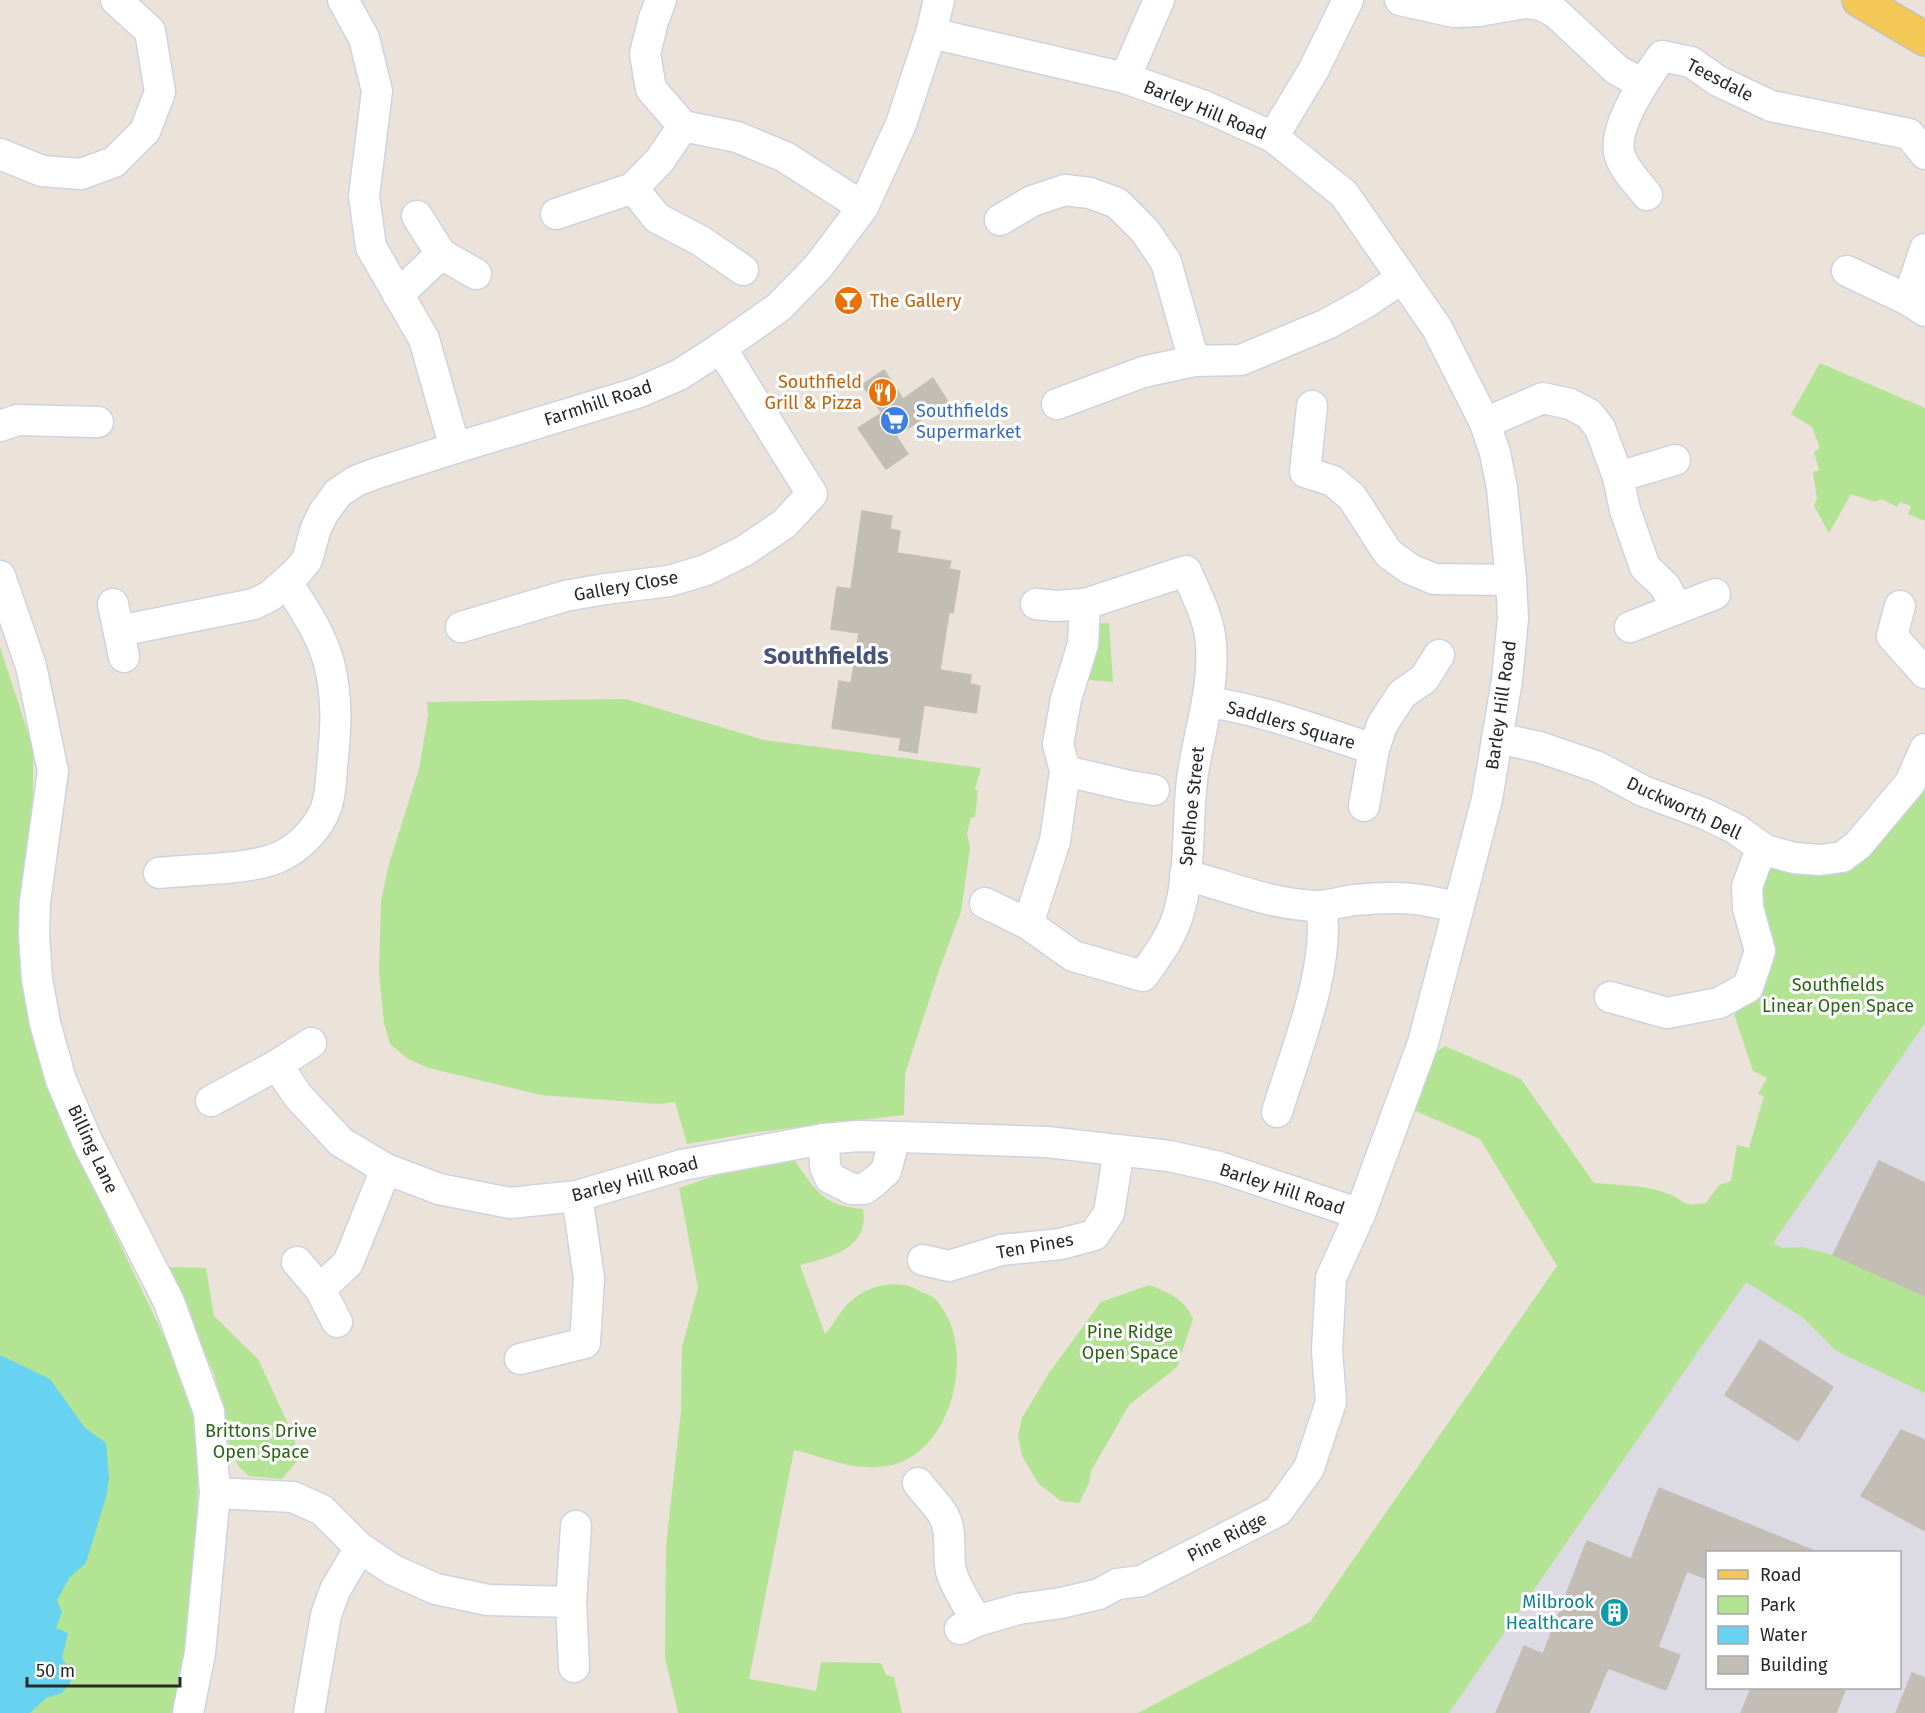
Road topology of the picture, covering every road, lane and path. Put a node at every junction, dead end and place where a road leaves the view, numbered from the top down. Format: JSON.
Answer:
{"nodes":[{"id":1,"x":116,"y":0,"type":"edge"},
{"id":2,"x":343,"y":0,"type":"edge"},
{"id":3,"x":661,"y":0,"type":"edge"},
{"id":4,"x":939,"y":0,"type":"edge"},
{"id":5,"x":1159,"y":0,"type":"edge"},
{"id":6,"x":1348,"y":0,"type":"edge"},
{"id":7,"x":1400,"y":0,"type":"edge"},
{"id":8,"x":1859,"y":0,"type":"edge"},
{"id":9,"x":931,"y":33,"type":"junction"},
{"id":10,"x":1925,"y":39,"type":"edge"},
{"id":11,"x":1125,"y":78,"type":"junction"},
{"id":12,"x":1642,"y":84,"type":"junction"},
{"id":13,"x":683,"y":126,"type":"junction"},
{"id":14,"x":1274,"y":137,"type":"junction"},
{"id":15,"x":0,"y":154,"type":"edge"},
{"id":16,"x":1925,"y":154,"type":"edge"},
{"id":17,"x":633,"y":188,"type":"junction"},
{"id":18,"x":1647,"y":195,"type":"dead end"},
{"id":19,"x":863,"y":207,"type":"junction"},
{"id":20,"x":556,"y":214,"type":"dead end"},
{"id":21,"x":417,"y":216,"type":"dead end"},
{"id":22,"x":1000,"y":220,"type":"dead end"},
{"id":23,"x":1925,"y":249,"type":"edge"},
{"id":24,"x":441,"y":254,"type":"junction"},
{"id":25,"x":742,"y":270,"type":"dead end"},
{"id":26,"x":1847,"y":271,"type":"dead end"},
{"id":27,"x":476,"y":274,"type":"dead end"},
{"id":28,"x":1402,"y":278,"type":"junction"},
{"id":29,"x":398,"y":295,"type":"junction"},
{"id":30,"x":1917,"y":305,"type":"edge"},
{"id":31,"x":721,"y":348,"type":"junction"},
{"id":32,"x":1194,"y":361,"type":"junction"},
{"id":33,"x":1057,"y":404,"type":"dead end"},
{"id":34,"x":1312,"y":406,"type":"dead end"},
{"id":35,"x":98,"y":422,"type":"dead end"},
{"id":36,"x":1485,"y":423,"type":"junction"},
{"id":37,"x":0,"y":426,"type":"edge"},
{"id":38,"x":455,"y":448,"type":"junction"},
{"id":39,"x":1675,"y":460,"type":"dead end"},
{"id":40,"x":1618,"y":477,"type":"junction"},
{"id":41,"x":0,"y":576,"type":"edge"},
{"id":42,"x":1511,"y":580,"type":"junction"},
{"id":43,"x":287,"y":582,"type":"junction"},
{"id":44,"x":1715,"y":594,"type":"dead end"},
{"id":45,"x":1036,"y":604,"type":"dead end"},
{"id":46,"x":1085,"y":604,"type":"junction"},
{"id":47,"x":1900,"y":606,"type":"dead end"},
{"id":48,"x":1677,"y":609,"type":"junction"},
{"id":49,"x":461,"y":627,"type":"dead end"},
{"id":50,"x":1630,"y":627,"type":"dead end"},
{"id":51,"x":119,"y":631,"type":"dead end"},
{"id":52,"x":1440,"y":655,"type":"dead end"},
{"id":53,"x":1925,"y":673,"type":"edge"},
{"id":54,"x":1208,"y":702,"type":"junction"},
{"id":55,"x":1497,"y":738,"type":"junction"},
{"id":56,"x":1374,"y":749,"type":"junction"},
{"id":57,"x":1925,"y":749,"type":"edge"},
{"id":58,"x":1065,"y":771,"type":"junction"},
{"id":59,"x":1154,"y":790,"type":"dead end"},
{"id":60,"x":1364,"y":806,"type":"dead end"},
{"id":61,"x":1765,"y":850,"type":"junction"},
{"id":62,"x":159,"y":873,"type":"dead end"},
{"id":63,"x":1185,"y":875,"type":"junction"},
{"id":64,"x":985,"y":903,"type":"dead end"},
{"id":65,"x":1321,"y":906,"type":"junction"},
{"id":66,"x":1458,"y":908,"type":"junction"},
{"id":67,"x":1028,"y":924,"type":"junction"},
{"id":68,"x":1610,"y":997,"type":"dead end"},
{"id":69,"x":311,"y":1043,"type":"dead end"},
{"id":70,"x":278,"y":1065,"type":"junction"},
{"id":71,"x":211,"y":1101,"type":"dead end"},
{"id":72,"x":1277,"y":1112,"type":"dead end"},
{"id":73,"x":895,"y":1137,"type":"junction"},
{"id":74,"x":824,"y":1139,"type":"junction"},
{"id":75,"x":1119,"y":1150,"type":"junction"},
{"id":76,"x":386,"y":1169,"type":"junction"},
{"id":77,"x":577,"y":1196,"type":"junction"},
{"id":78,"x":1360,"y":1214,"type":"junction"},
{"id":79,"x":923,"y":1260,"type":"dead end"},
{"id":80,"x":297,"y":1262,"type":"dead end"},
{"id":81,"x":320,"y":1289,"type":"junction"},
{"id":82,"x":337,"y":1322,"type":"dead end"},
{"id":83,"x":520,"y":1359,"type":"dead end"},
{"id":84,"x":918,"y":1483,"type":"dead end"},
{"id":85,"x":215,"y":1493,"type":"junction"},
{"id":86,"x":576,"y":1526,"type":"dead end"},
{"id":87,"x":360,"y":1548,"type":"junction"},
{"id":88,"x":571,"y":1602,"type":"junction"},
{"id":89,"x":574,"y":1666,"type":"dead end"},
{"id":90,"x":188,"y":1713,"type":"edge"},
{"id":91,"x":309,"y":1713,"type":"edge"}],
"edges":[{"from":1,"to":15,"type":"street"},
{"from":2,"to":29,"type":"street"},
{"from":3,"to":13,"type":"street"},
{"from":4,"to":9,"type":"street","name":"Farmhill Road"},
{"from":5,"to":11,"type":"street"},
{"from":6,"to":14,"type":"street"},
{"from":7,"to":12,"type":"street"},
{"from":8,"to":10,"type":"main road"},
{"from":9,"to":11,"type":"street","name":"Barley Hill Road"},
{"from":9,"to":19,"type":"street","name":"Farmhill Road"},
{"from":11,"to":14,"type":"street","name":"Barley Hill Road"},
{"from":12,"to":16,"type":"street","name":"Teesdale"},
{"from":12,"to":18,"type":"street","name":"Teesdale"},
{"from":13,"to":17,"type":"street"},
{"from":13,"to":19,"type":"street"},
{"from":14,"to":28,"type":"street","name":"Barley Hill Road"},
{"from":17,"to":20,"type":"street"},
{"from":17,"to":25,"type":"street"},
{"from":19,"to":31,"type":"street","name":"Farmhill Road"},
{"from":21,"to":24,"type":"street"},
{"from":22,"to":32,"type":"street"},
{"from":23,"to":30,"type":"street"},
{"from":24,"to":27,"type":"street"},
{"from":24,"to":29,"type":"street"},
{"from":26,"to":30,"type":"street"},
{"from":28,"to":32,"type":"street"},
{"from":28,"to":36,"type":"street","name":"Barley Hill Road"},
{"from":29,"to":38,"type":"street"},
{"from":31,"to":38,"type":"street","name":"Farmhill Road"},
{"from":31,"to":49,"type":"street","name":"Gallery Close"},
{"from":32,"to":33,"type":"street"},
{"from":34,"to":42,"type":"street"},
{"from":35,"to":37,"type":"street"},
{"from":36,"to":40,"type":"street"},
{"from":36,"to":42,"type":"street","name":"Barley Hill Road"},
{"from":38,"to":43,"type":"street","name":"Farmhill Road"},
{"from":39,"to":40,"type":"street"},
{"from":40,"to":48,"type":"street"},
{"from":41,"to":85,"type":"street","name":"Billing Lane"},
{"from":42,"to":55,"type":"street","name":"Barley Hill Road"},
{"from":43,"to":51,"type":"street","name":"Farmhill Road"},
{"from":43,"to":62,"type":"street"},
{"from":44,"to":48,"type":"street"},
{"from":45,"to":46,"type":"street"},
{"from":46,"to":54,"type":"street","name":"Spelhoe Street"},
{"from":46,"to":58,"type":"street"},
{"from":47,"to":53,"type":"street"},
{"from":48,"to":50,"type":"street"},
{"from":52,"to":56,"type":"street","name":"Saddlers Square"},
{"from":54,"to":56,"type":"street","name":"Saddlers Square"},
{"from":54,"to":63,"type":"street","name":"Spelhoe Street"},
{"from":55,"to":61,"type":"street","name":"Duckworth Dell"},
{"from":55,"to":66,"type":"street","name":"Barley Hill Road"},
{"from":56,"to":60,"type":"street","name":"Saddlers Square"},
{"from":57,"to":61,"type":"street","name":"Duckworth Dell"},
{"from":58,"to":59,"type":"street"},
{"from":58,"to":67,"type":"street"},
{"from":61,"to":68,"type":"street"},
{"from":63,"to":65,"type":"street","name":"Spelhoe Street"},
{"from":63,"to":67,"type":"street"},
{"from":64,"to":67,"type":"street"},
{"from":65,"to":66,"type":"street","name":"Spelhoe Street"},
{"from":65,"to":72,"type":"street"},
{"from":66,"to":78,"type":"street","name":"Barley Hill Road"},
{"from":69,"to":70,"type":"street"},
{"from":70,"to":71,"type":"street"},
{"from":70,"to":76,"type":"street","name":"Barley Hill Road"},
{"from":73,"to":74,"type":"street","name":"Barley Hill Road"},
{"from":73,"to":74,"type":"street"},
{"from":73,"to":75,"type":"street","name":"Barley Hill Road"},
{"from":74,"to":77,"type":"street","name":"Barley Hill Road"},
{"from":75,"to":78,"type":"street","name":"Barley Hill Road"},
{"from":75,"to":79,"type":"street","name":"Ten Pines"},
{"from":76,"to":77,"type":"street","name":"Barley Hill Road"},
{"from":76,"to":81,"type":"street"},
{"from":77,"to":83,"type":"street"},
{"from":78,"to":84,"type":"street","name":"Pine Ridge"},
{"from":80,"to":81,"type":"street"},
{"from":81,"to":82,"type":"street"},
{"from":85,"to":87,"type":"street"},
{"from":85,"to":90,"type":"street","name":"Billing Lane"},
{"from":86,"to":88,"type":"street"},
{"from":87,"to":88,"type":"street"},
{"from":87,"to":91,"type":"street"},
{"from":88,"to":89,"type":"street"}]}
